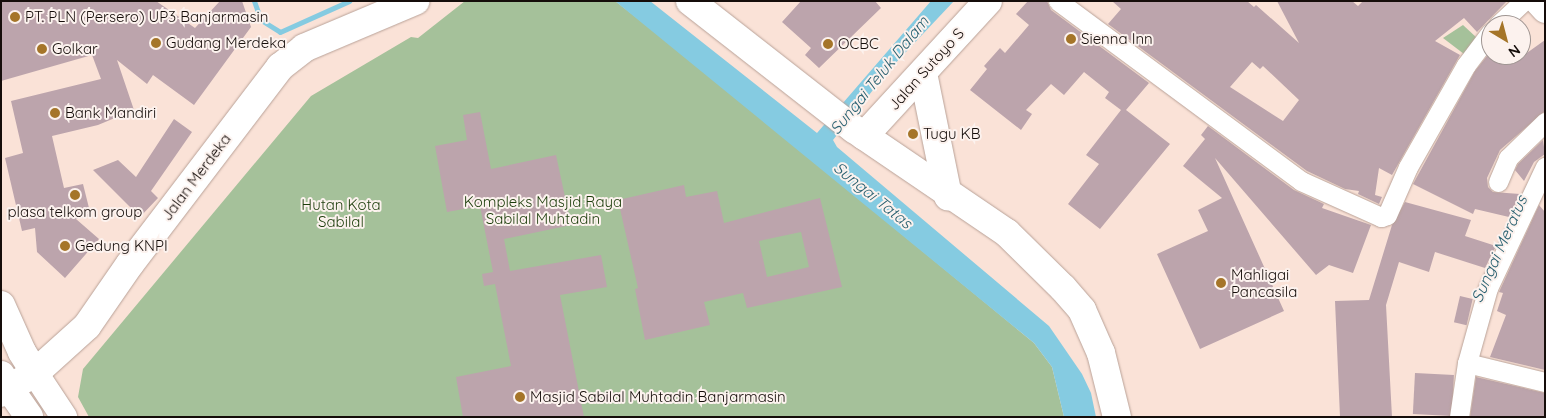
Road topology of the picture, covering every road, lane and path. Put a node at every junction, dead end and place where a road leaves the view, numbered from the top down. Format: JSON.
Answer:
{"nodes":[{"id":1,"x":414,"y":1,"type":"edge"},
{"id":2,"x":690,"y":1,"type":"edge"},
{"id":3,"x":988,"y":1,"type":"edge"},
{"id":4,"x":1058,"y":1,"type":"edge"},
{"id":5,"x":1524,"y":1,"type":"edge"},
{"id":6,"x":1537,"y":1,"type":"edge"},
{"id":7,"x":390,"y":8,"type":"edge"},
{"id":8,"x":1545,"y":10,"type":"edge"},
{"id":9,"x":1509,"y":15,"type":"edge"},
{"id":10,"x":1481,"y":45,"type":"edge"},
{"id":11,"x":924,"y":73,"type":"junction"},
{"id":12,"x":1545,"y":122,"type":"edge"},
{"id":13,"x":850,"y":126,"type":"junction"},
{"id":14,"x":1545,"y":167,"type":"edge"},
{"id":15,"x":1498,"y":182,"type":"dead end"},
{"id":16,"x":948,"y":196,"type":"junction"},
{"id":17,"x":1535,"y":202,"type":"edge"},
{"id":18,"x":1,"y":305,"type":"edge"},
{"id":19,"x":1467,"y":362,"type":"junction"},
{"id":20,"x":12,"y":374,"type":"edge"},
{"id":21,"x":1545,"y":382,"type":"edge"},
{"id":22,"x":30,"y":417,"type":"edge"},
{"id":23,"x":64,"y":417,"type":"edge"},
{"id":24,"x":1117,"y":417,"type":"edge"},
{"id":25,"x":1459,"y":417,"type":"edge"}],
"edges":[{"from":1,"to":7,"type":"main road","name":"Jalan Merdeka"},
{"from":2,"to":13,"type":"main road"},
{"from":3,"to":11,"type":"main road","name":"Jalan Sutoyo S"},
{"from":4,"to":10,"type":"street"},
{"from":5,"to":9,"type":"street"},
{"from":6,"to":8,"type":"main road"},
{"from":7,"to":20,"type":"main road","name":"Jalan Merdeka"},
{"from":11,"to":13,"type":"main road","name":"Jalan Sutoyo S"},
{"from":11,"to":16,"type":"main road"},
{"from":12,"to":15,"type":"street"},
{"from":13,"to":16,"type":"main road"},
{"from":14,"to":17,"type":"street"},
{"from":16,"to":24,"type":"main road"},
{"from":17,"to":19,"type":"street"},
{"from":18,"to":20,"type":"main road"},
{"from":19,"to":21,"type":"street"},
{"from":19,"to":25,"type":"street"},
{"from":20,"to":22,"type":"main road"},
{"from":20,"to":23,"type":"main road"}]}
